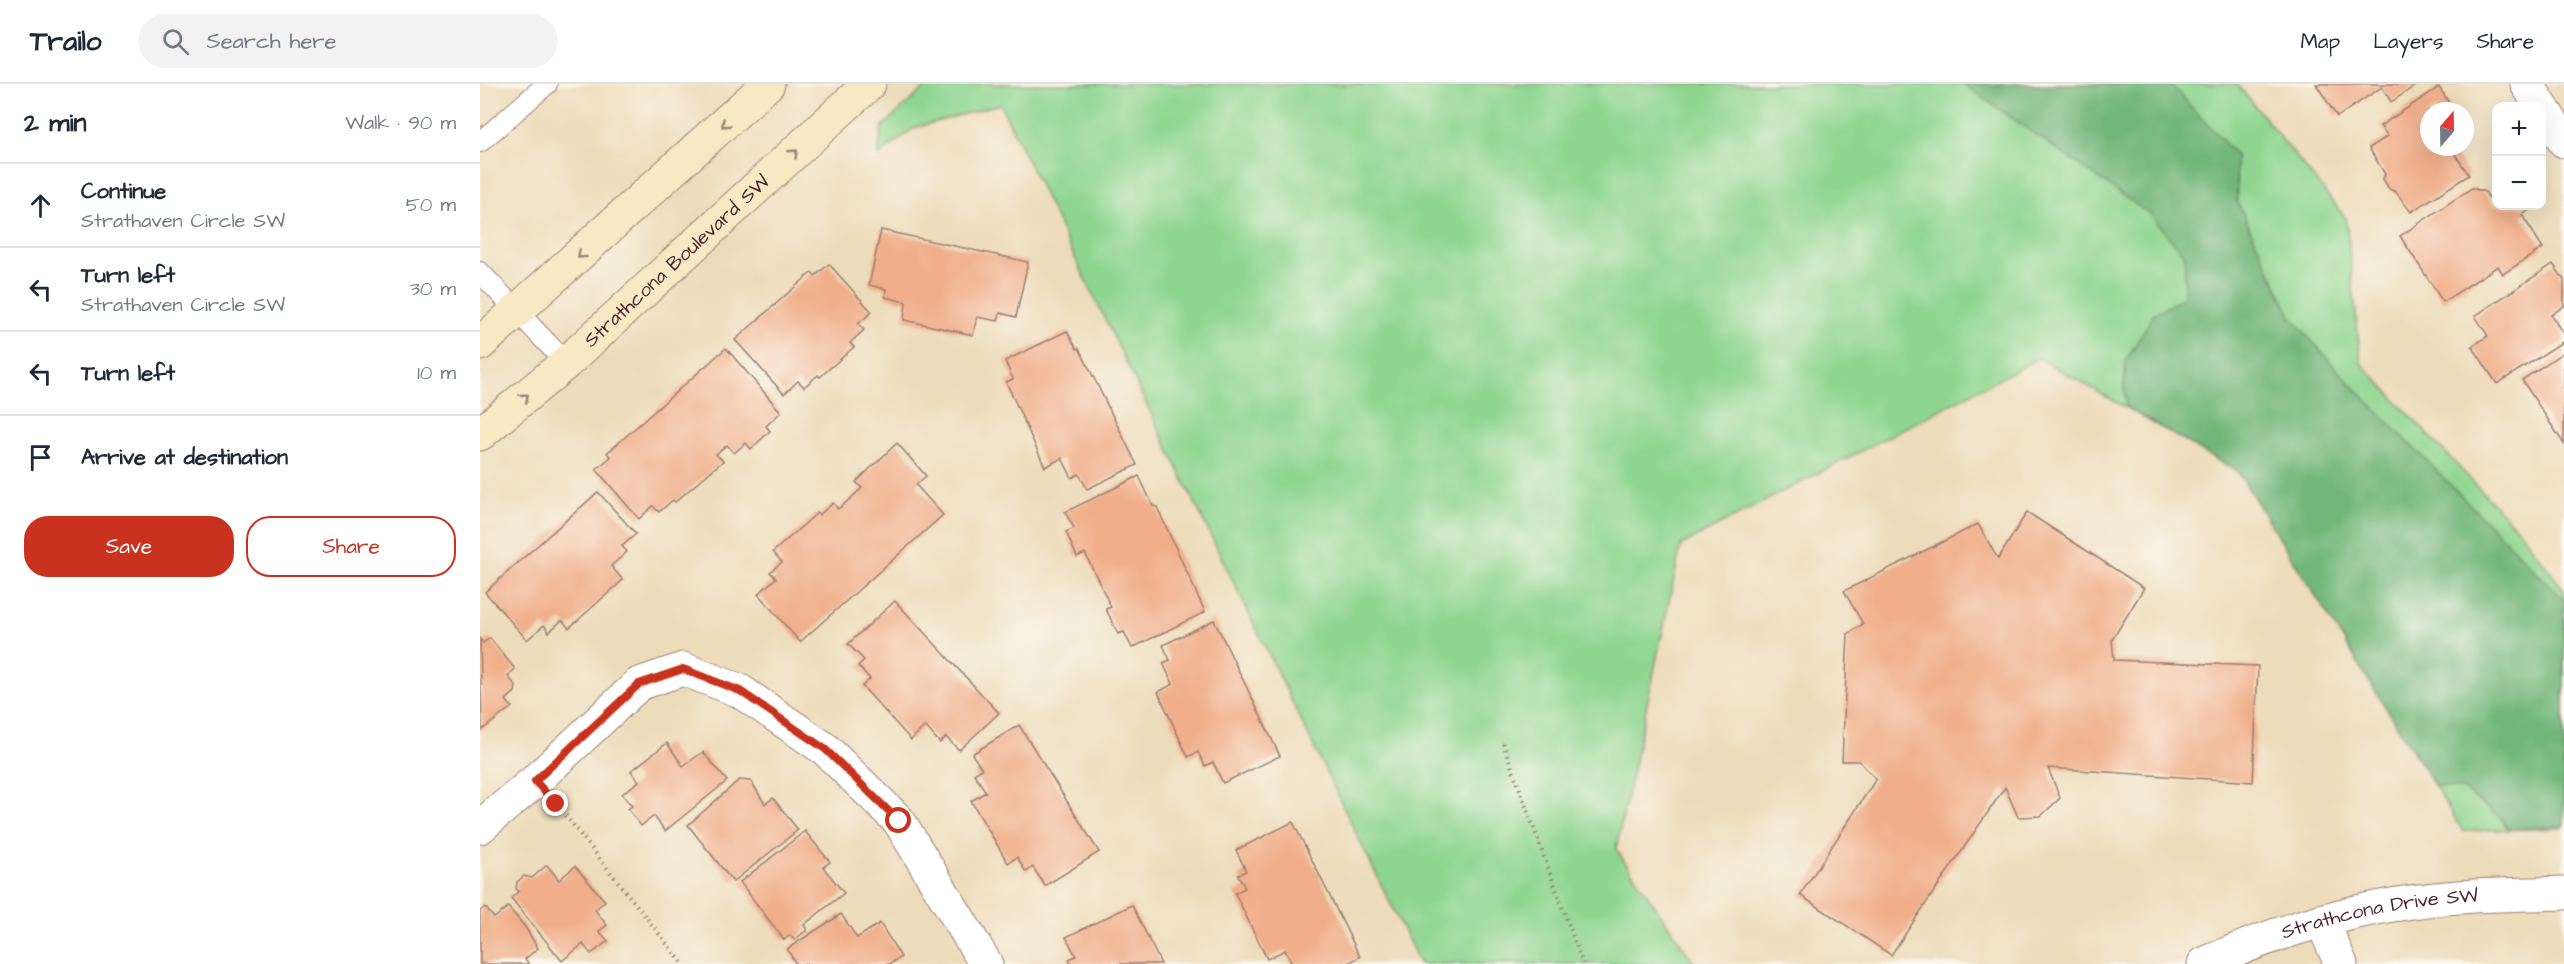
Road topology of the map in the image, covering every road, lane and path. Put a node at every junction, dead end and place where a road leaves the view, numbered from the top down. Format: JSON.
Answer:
{"nodes":[{"id":1,"x":547,"y":84,"type":"edge"},
{"id":2,"x":768,"y":84,"type":"edge"},
{"id":3,"x":869,"y":84,"type":"edge"},
{"id":4,"x":2543,"y":91,"type":"edge"},
{"id":5,"x":2564,"y":141,"type":"edge"},
{"id":6,"x":480,"y":142,"type":"edge"},
{"id":7,"x":480,"y":272,"type":"edge"},
{"id":8,"x":518,"y":312,"type":"junction"},
{"id":9,"x":480,"y":344,"type":"edge"},
{"id":10,"x":566,"y":363,"type":"junction"},
{"id":11,"x":480,"y":434,"type":"edge"},
{"id":12,"x":1503,"y":743,"type":"dead end"},
{"id":13,"x":535,"y":781,"type":"junction"},
{"id":14,"x":480,"y":827,"type":"edge"},
{"id":15,"x":2564,"y":893,"type":"edge"},
{"id":16,"x":2322,"y":921,"type":"junction"},
{"id":17,"x":683,"y":964,"type":"edge"},
{"id":18,"x":986,"y":964,"type":"edge"},
{"id":19,"x":1583,"y":964,"type":"edge"},
{"id":20,"x":2204,"y":964,"type":"edge"},
{"id":21,"x":2342,"y":964,"type":"edge"}],
"edges":[{"from":1,"to":6,"type":"lane"},
{"from":2,"to":8,"type":"main road","one_way":true},
{"from":10,"to":3,"type":"main road","name":"Strathcona Boulevard SW","one_way":true},
{"from":4,"to":5,"type":"street"},
{"from":7,"to":8,"type":"lane"},
{"from":8,"to":9,"type":"main road"},
{"from":8,"to":10,"type":"lane"},
{"from":11,"to":10,"type":"main road","name":"Strathcona Boulevard SW","one_way":true},
{"from":12,"to":19,"type":"path"},
{"from":13,"to":14,"type":"street"},
{"from":13,"to":17,"type":"path"},
{"from":13,"to":18,"type":"street"},
{"from":15,"to":16,"type":"street","name":"Strathcona Drive SW"},
{"from":16,"to":20,"type":"street","name":"Strathcona Drive SW"},
{"from":16,"to":21,"type":"street"}]}
